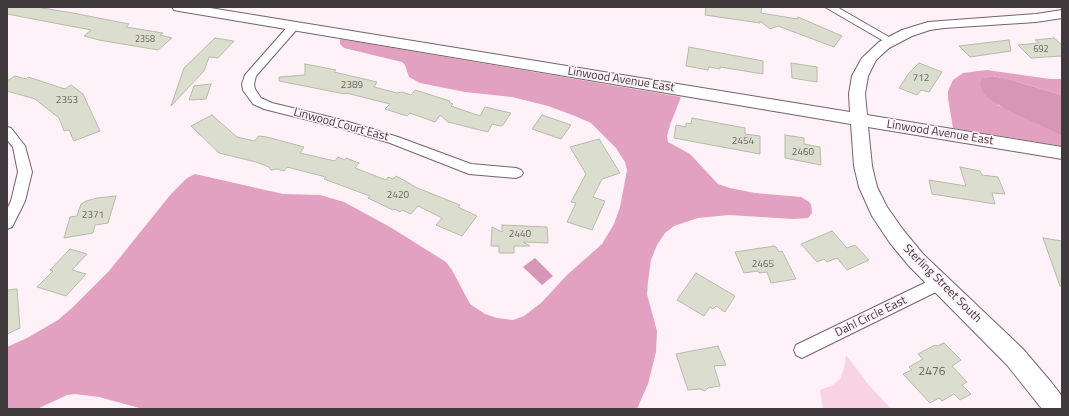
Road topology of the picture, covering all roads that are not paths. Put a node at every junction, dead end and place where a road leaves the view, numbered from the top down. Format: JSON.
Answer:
{"nodes":[{"id":1,"x":180,"y":7,"type":"edge"},
{"id":2,"x":830,"y":7,"type":"edge"},
{"id":3,"x":1062,"y":14,"type":"edge"},
{"id":4,"x":294,"y":26,"type":"junction"},
{"id":5,"x":891,"y":40,"type":"junction"},
{"id":6,"x":858,"y":120,"type":"junction"},
{"id":7,"x":7,"y":131,"type":"edge"},
{"id":8,"x":1062,"y":153,"type":"edge"},
{"id":9,"x":516,"y":173,"type":"dead end"},
{"id":10,"x":7,"y":223,"type":"edge"},
{"id":11,"x":939,"y":283,"type":"junction"},
{"id":12,"x":802,"y":350,"type":"dead end"},
{"id":13,"x":1057,"y":409,"type":"edge"}],
"edges":[{"from":1,"to":4,"type":"street","name":"Linwood Avenue East"},
{"from":2,"to":5,"type":"street"},
{"from":3,"to":5,"type":"street","name":"Sterling Street South"},
{"from":4,"to":6,"type":"street","name":"Linwood Avenue East"},
{"from":4,"to":9,"type":"street","name":"Linwood Court East"},
{"from":5,"to":6,"type":"street","name":"Sterling Street South"},
{"from":6,"to":8,"type":"street","name":"Linwood Avenue East"},
{"from":6,"to":11,"type":"street","name":"Sterling Street South"},
{"from":7,"to":10,"type":"street"},
{"from":11,"to":12,"type":"street","name":"Dahl Circle East"},
{"from":11,"to":13,"type":"street","name":"Sterling Street South"}]}
